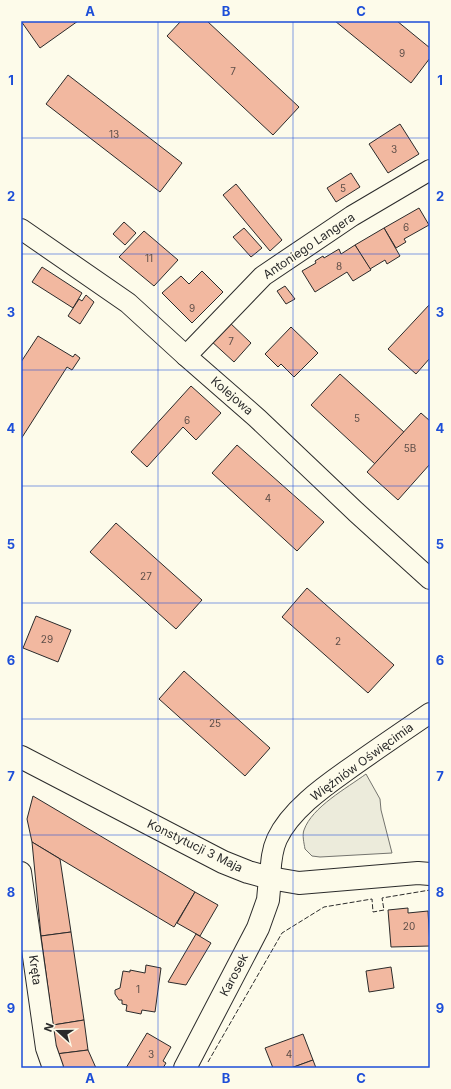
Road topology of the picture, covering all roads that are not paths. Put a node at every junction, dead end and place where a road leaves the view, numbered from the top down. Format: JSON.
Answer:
{"nodes":[{"id":1,"x":430,"y":170,"type":"edge"},
{"id":2,"x":21,"y":229,"type":"edge"},
{"id":3,"x":186,"y":356,"type":"junction"},
{"id":4,"x":430,"y":580,"type":"edge"},
{"id":5,"x":430,"y":713,"type":"edge"},
{"id":6,"x":21,"y":757,"type":"edge"},
{"id":7,"x":21,"y":872,"type":"edge"},
{"id":8,"x":430,"y":874,"type":"edge"},
{"id":9,"x":270,"y":878,"type":"junction"},
{"id":10,"x":53,"y":1068,"type":"edge"},
{"id":11,"x":185,"y":1068,"type":"edge"}],
"edges":[{"from":1,"to":3,"type":"street","name":"Antoniego Langera"},
{"from":2,"to":3,"type":"street","name":"Kolejowa"},
{"from":3,"to":4,"type":"street","name":"Kolejowa"},
{"from":5,"to":9,"type":"street","name":"Więźniów Oświęcimia"},
{"from":6,"to":9,"type":"main road","name":"Konstytucji 3 Maja"},
{"from":7,"to":10,"type":"street","name":"Kręta"},
{"from":8,"to":9,"type":"main road","name":"Konstytucji 3 Maja"},
{"from":9,"to":11,"type":"main road","name":"Karosek"}]}
